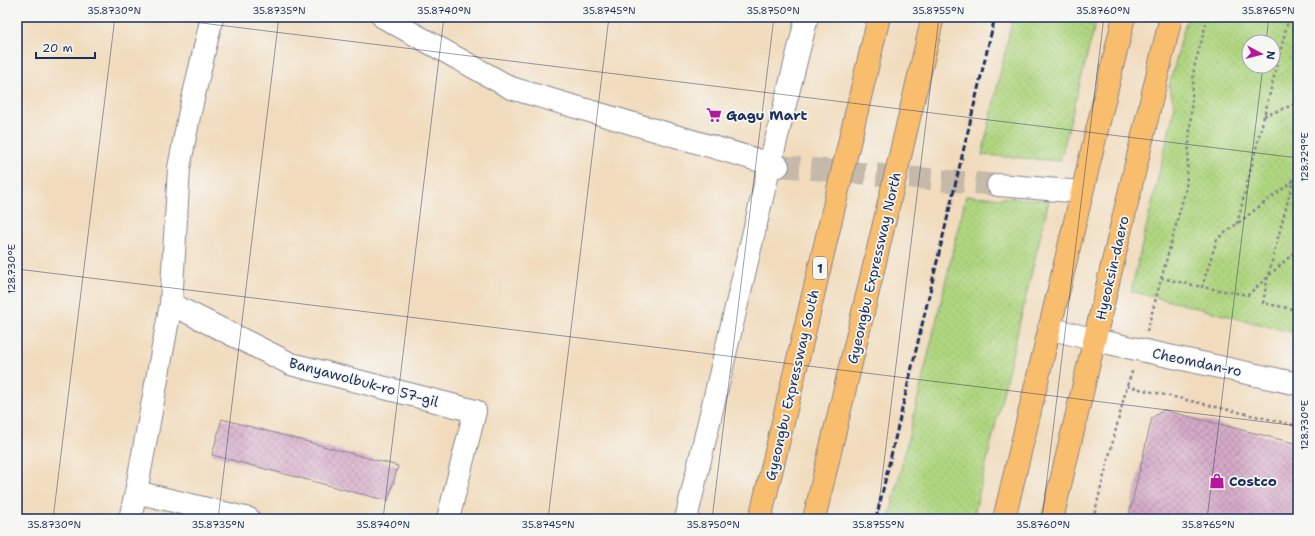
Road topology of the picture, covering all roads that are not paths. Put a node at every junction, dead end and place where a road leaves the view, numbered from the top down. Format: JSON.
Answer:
{"nodes":[{"id":1,"x":212,"y":17,"type":"edge"},
{"id":2,"x":383,"y":17,"type":"edge"},
{"id":3,"x":807,"y":17,"type":"edge"},
{"id":4,"x":879,"y":17,"type":"edge"},
{"id":5,"x":933,"y":17,"type":"edge"},
{"id":6,"x":1124,"y":17,"type":"edge"},
{"id":7,"x":1171,"y":17,"type":"edge"},
{"id":8,"x":774,"y":165,"type":"junction"},
{"id":9,"x":998,"y":185,"type":"tunnel mouth"},
{"id":10,"x":1082,"y":192,"type":"junction"},
{"id":11,"x":171,"y":304,"type":"junction"},
{"id":12,"x":1049,"y":328,"type":"junction"},
{"id":13,"x":1095,"y":340,"type":"junction"},
{"id":14,"x":1298,"y":384,"type":"edge"},
{"id":15,"x":136,"y":492,"type":"junction"},
{"id":16,"x":130,"y":519,"type":"edge"},
{"id":17,"x":250,"y":519,"type":"edge"},
{"id":18,"x":448,"y":519,"type":"edge"},
{"id":19,"x":686,"y":519,"type":"edge"},
{"id":20,"x":760,"y":519,"type":"edge"},
{"id":21,"x":814,"y":519,"type":"edge"},
{"id":22,"x":1004,"y":519,"type":"edge"},
{"id":23,"x":1052,"y":519,"type":"edge"}],
"edges":[{"from":1,"to":11,"type":"street"},
{"from":2,"to":8,"type":"street"},
{"from":3,"to":8,"type":"street"},
{"from":4,"to":20,"type":"main road","name":"Gyeongbu Expressway South","number":"1"},
{"from":5,"to":21,"type":"main road","name":"Gyeongbu Expressway North"},
{"from":6,"to":10,"type":"main road"},
{"from":7,"to":13,"type":"main road","name":"Hyeoksin-daero"},
{"from":8,"to":19,"type":"street"},
{"from":9,"to":10,"type":"street"},
{"from":10,"to":12,"type":"main road"},
{"from":11,"to":15,"type":"street"},
{"from":11,"to":18,"type":"street","name":"Banyawolbuk-ro 57-gil"},
{"from":12,"to":13,"type":"street","name":"Cheomdan-ro"},
{"from":12,"to":22,"type":"main road"},
{"from":13,"to":14,"type":"street","name":"Cheomdan-ro"},
{"from":13,"to":23,"type":"main road","name":"Hyeoksin-daero"},
{"from":15,"to":16,"type":"street"},
{"from":15,"to":17,"type":"street"}]}
